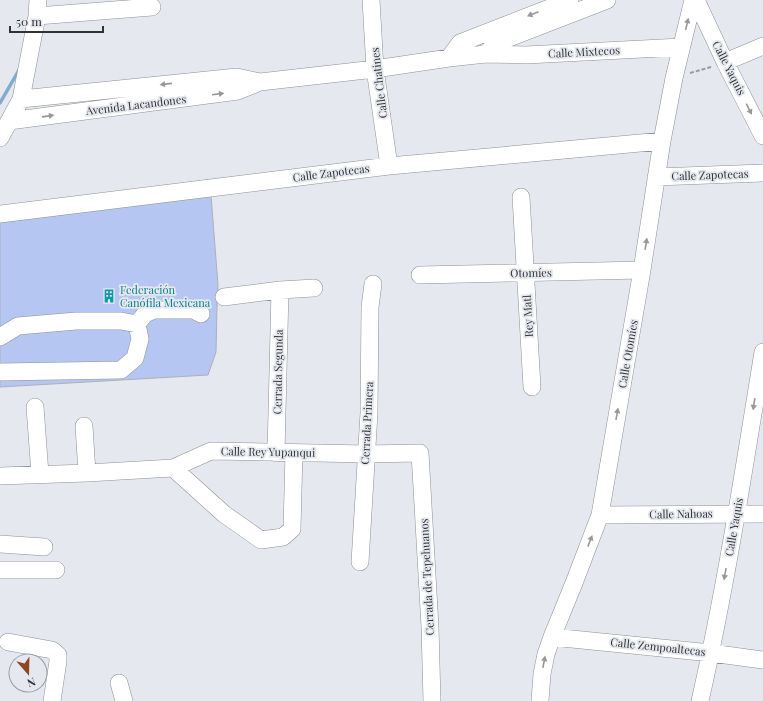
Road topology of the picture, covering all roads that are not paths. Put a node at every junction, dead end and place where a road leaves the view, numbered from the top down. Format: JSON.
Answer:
{"nodes":[{"id":1,"x":371,"y":0,"type":"edge"},
{"id":2,"x":570,"y":0,"type":"edge"},
{"id":3,"x":607,"y":0,"type":"edge"},
{"id":4,"x":694,"y":0,"type":"edge"},
{"id":5,"x":152,"y":7,"type":"dead end"},
{"id":6,"x":37,"y":8,"type":"edge"},
{"id":7,"x":763,"y":46,"type":"edge"},
{"id":8,"x":681,"y":47,"type":"junction"},
{"id":9,"x":486,"y":54,"type":"junction"},
{"id":10,"x":449,"y":58,"type":"junction"},
{"id":11,"x":725,"y":62,"type":"junction"},
{"id":12,"x":375,"y":69,"type":"junction"},
{"id":13,"x":133,"y":88,"type":"junction"},
{"id":14,"x":196,"y":89,"type":"junction"},
{"id":15,"x":82,"y":93,"type":"junction"},
{"id":16,"x":21,"y":99,"type":"junction"},
{"id":17,"x":134,"y":105,"type":"junction"},
{"id":18,"x":83,"y":111,"type":"junction"},
{"id":19,"x":9,"y":121,"type":"junction"},
{"id":20,"x":763,"y":136,"type":"edge"},
{"id":21,"x":0,"y":138,"type":"edge"},
{"id":22,"x":662,"y":141,"type":"junction"},
{"id":23,"x":389,"y":166,"type":"junction"},
{"id":24,"x":763,"y":173,"type":"edge"},
{"id":25,"x":656,"y":177,"type":"junction"},
{"id":26,"x":520,"y":197,"type":"dead end"},
{"id":27,"x":0,"y":214,"type":"edge"},
{"id":28,"x":642,"y":270,"type":"junction"},
{"id":29,"x":525,"y":273,"type":"junction"},
{"id":30,"x":420,"y":275,"type":"dead end"},
{"id":31,"x":373,"y":284,"type":"dead end"},
{"id":32,"x":314,"y":288,"type":"dead end"},
{"id":33,"x":280,"y":290,"type":"junction"},
{"id":34,"x":224,"y":297,"type":"dead end"},
{"id":35,"x":201,"y":314,"type":"dead end"},
{"id":36,"x":137,"y":324,"type":"junction"},
{"id":37,"x":0,"y":337,"type":"edge"},
{"id":38,"x":763,"y":352,"type":"edge"},
{"id":39,"x":0,"y":372,"type":"edge"},
{"id":40,"x":532,"y":387,"type":"dead end"},
{"id":41,"x":36,"y":407,"type":"dead end"},
{"id":42,"x":84,"y":426,"type":"dead end"},
{"id":43,"x":276,"y":453,"type":"junction"},
{"id":44,"x":294,"y":453,"type":"junction"},
{"id":45,"x":420,"y":453,"type":"joint"},
{"id":46,"x":366,"y":454,"type":"junction"},
{"id":47,"x":173,"y":468,"type":"junction"},
{"id":48,"x":87,"y":473,"type":"junction"},
{"id":49,"x":40,"y":474,"type":"junction"},
{"id":50,"x":0,"y":476,"type":"edge"},
{"id":51,"x":736,"y":514,"type":"junction"},
{"id":52,"x":763,"y":514,"type":"edge"},
{"id":53,"x":600,"y":515,"type":"junction"},
{"id":54,"x":0,"y":544,"type":"edge"},
{"id":55,"x":44,"y":547,"type":"dead end"},
{"id":56,"x":360,"y":562,"type":"dead end"},
{"id":57,"x":0,"y":570,"type":"edge"},
{"id":58,"x":56,"y":570,"type":"dead end"},
{"id":59,"x":552,"y":636,"type":"junction"},
{"id":60,"x":8,"y":642,"type":"dead end"},
{"id":61,"x":711,"y":653,"type":"junction"},
{"id":62,"x":763,"y":660,"type":"edge"},
{"id":63,"x":119,"y":683,"type":"dead end"},
{"id":64,"x":52,"y":701,"type":"edge"},
{"id":65,"x":124,"y":701,"type":"edge"},
{"id":66,"x":432,"y":701,"type":"edge"},
{"id":67,"x":540,"y":701,"type":"edge"},
{"id":68,"x":700,"y":701,"type":"edge"}],
"edges":[{"from":1,"to":12,"type":"street","name":"Calle Chatines"},
{"from":2,"to":10,"type":"street","one_way":true},
{"from":3,"to":9,"type":"street"},
{"from":8,"to":4,"type":"street","name":"Calle Otomíes","one_way":true},
{"from":4,"to":11,"type":"street","name":"Calle Yaquis"},
{"from":5,"to":6,"type":"street"},
{"from":6,"to":16,"type":"street"},
{"from":7,"to":11,"type":"street"},
{"from":8,"to":9,"type":"street","name":"Calle Mixtecos"},
{"from":8,"to":22,"type":"street","name":"Calle Otomíes"},
{"from":9,"to":10,"type":"street","name":"Avenida Lacandones"},
{"from":10,"to":12,"type":"street","name":"Avenida Lacandones"},
{"from":11,"to":20,"type":"street","name":"Calle Yaquis","one_way":true},
{"from":12,"to":14,"type":"street","name":"Avenida Lacandones"},
{"from":12,"to":23,"type":"street","name":"Calle Chatines"},
{"from":14,"to":13,"type":"street","name":"Avenida Lacandones","one_way":true},
{"from":13,"to":15,"type":"street","name":"Avenida Lacandones"},
{"from":13,"to":17,"type":"street"},
{"from":14,"to":17,"type":"street","name":"Avenida Lacandones"},
{"from":15,"to":16,"type":"street","name":"Avenida Lacandones"},
{"from":15,"to":18,"type":"street"},
{"from":16,"to":19,"type":"street"},
{"from":17,"to":18,"type":"street","name":"Avenida Lacandones"},
{"from":19,"to":18,"type":"street","name":"Avenida Lacandones","one_way":true},
{"from":19,"to":21,"type":"street"},
{"from":22,"to":23,"type":"street","name":"Calle Zapotecas"},
{"from":22,"to":25,"type":"street","name":"Calle Otomíes"},
{"from":23,"to":27,"type":"street","name":"Calle Zapotecas"},
{"from":24,"to":25,"type":"street","name":"Calle Zapotecas"},
{"from":28,"to":25,"type":"street","name":"Calle Otomíes","one_way":true},
{"from":26,"to":29,"type":"street","name":"Rey Matl"},
{"from":28,"to":29,"type":"street","name":"Otomíes"},
{"from":53,"to":28,"type":"street","name":"Calle Otomíes","one_way":true},
{"from":29,"to":30,"type":"street","name":"Otomíes"},
{"from":29,"to":40,"type":"street","name":"Rey Matl"},
{"from":31,"to":46,"type":"street","name":"Cerrada Primera"},
{"from":32,"to":33,"type":"street"},
{"from":33,"to":34,"type":"street"},
{"from":33,"to":43,"type":"street","name":"Cerrada Segunda"},
{"from":35,"to":36,"type":"street"},
{"from":36,"to":37,"type":"street"},
{"from":36,"to":39,"type":"street"},
{"from":38,"to":51,"type":"street","name":"Calle Yaquis","one_way":true},
{"from":41,"to":49,"type":"street"},
{"from":42,"to":48,"type":"street"},
{"from":43,"to":44,"type":"street","name":"Calle Rey Yupanqui"},
{"from":43,"to":47,"type":"street","name":"Calle Rey Yupanqui"},
{"from":44,"to":46,"type":"street","name":"Calle Rey Yupanqui"},
{"from":44,"to":47,"type":"street"},
{"from":45,"to":46,"type":"street","name":"Calle Rey Yupanqui"},
{"from":45,"to":66,"type":"street","name":"Cerrada de Tepehuanos"},
{"from":46,"to":56,"type":"street","name":"Cerrada Primera"},
{"from":47,"to":48,"type":"street","name":"Calle Rey Yupanqui"},
{"from":48,"to":49,"type":"street","name":"Calle Rey Yupanqui"},
{"from":49,"to":50,"type":"street","name":"Calle Rey Yupanqui"},
{"from":51,"to":52,"type":"street","name":"Calle Nahoas"},
{"from":51,"to":53,"type":"street","name":"Calle Nahoas"},
{"from":51,"to":61,"type":"street","name":"Calle Yaquis","one_way":true},
{"from":59,"to":53,"type":"street","name":"Calle Otomíes","one_way":true},
{"from":54,"to":55,"type":"street"},
{"from":57,"to":58,"type":"street"},
{"from":59,"to":61,"type":"street","name":"Calle Zempoaltecas"},
{"from":67,"to":59,"type":"street","name":"Calle Otomíes","one_way":true},
{"from":60,"to":64,"type":"street"},
{"from":61,"to":62,"type":"street","name":"Calle Zempoaltecas"},
{"from":61,"to":68,"type":"street","name":"Calle Yaquis"},
{"from":63,"to":65,"type":"street"}]}
